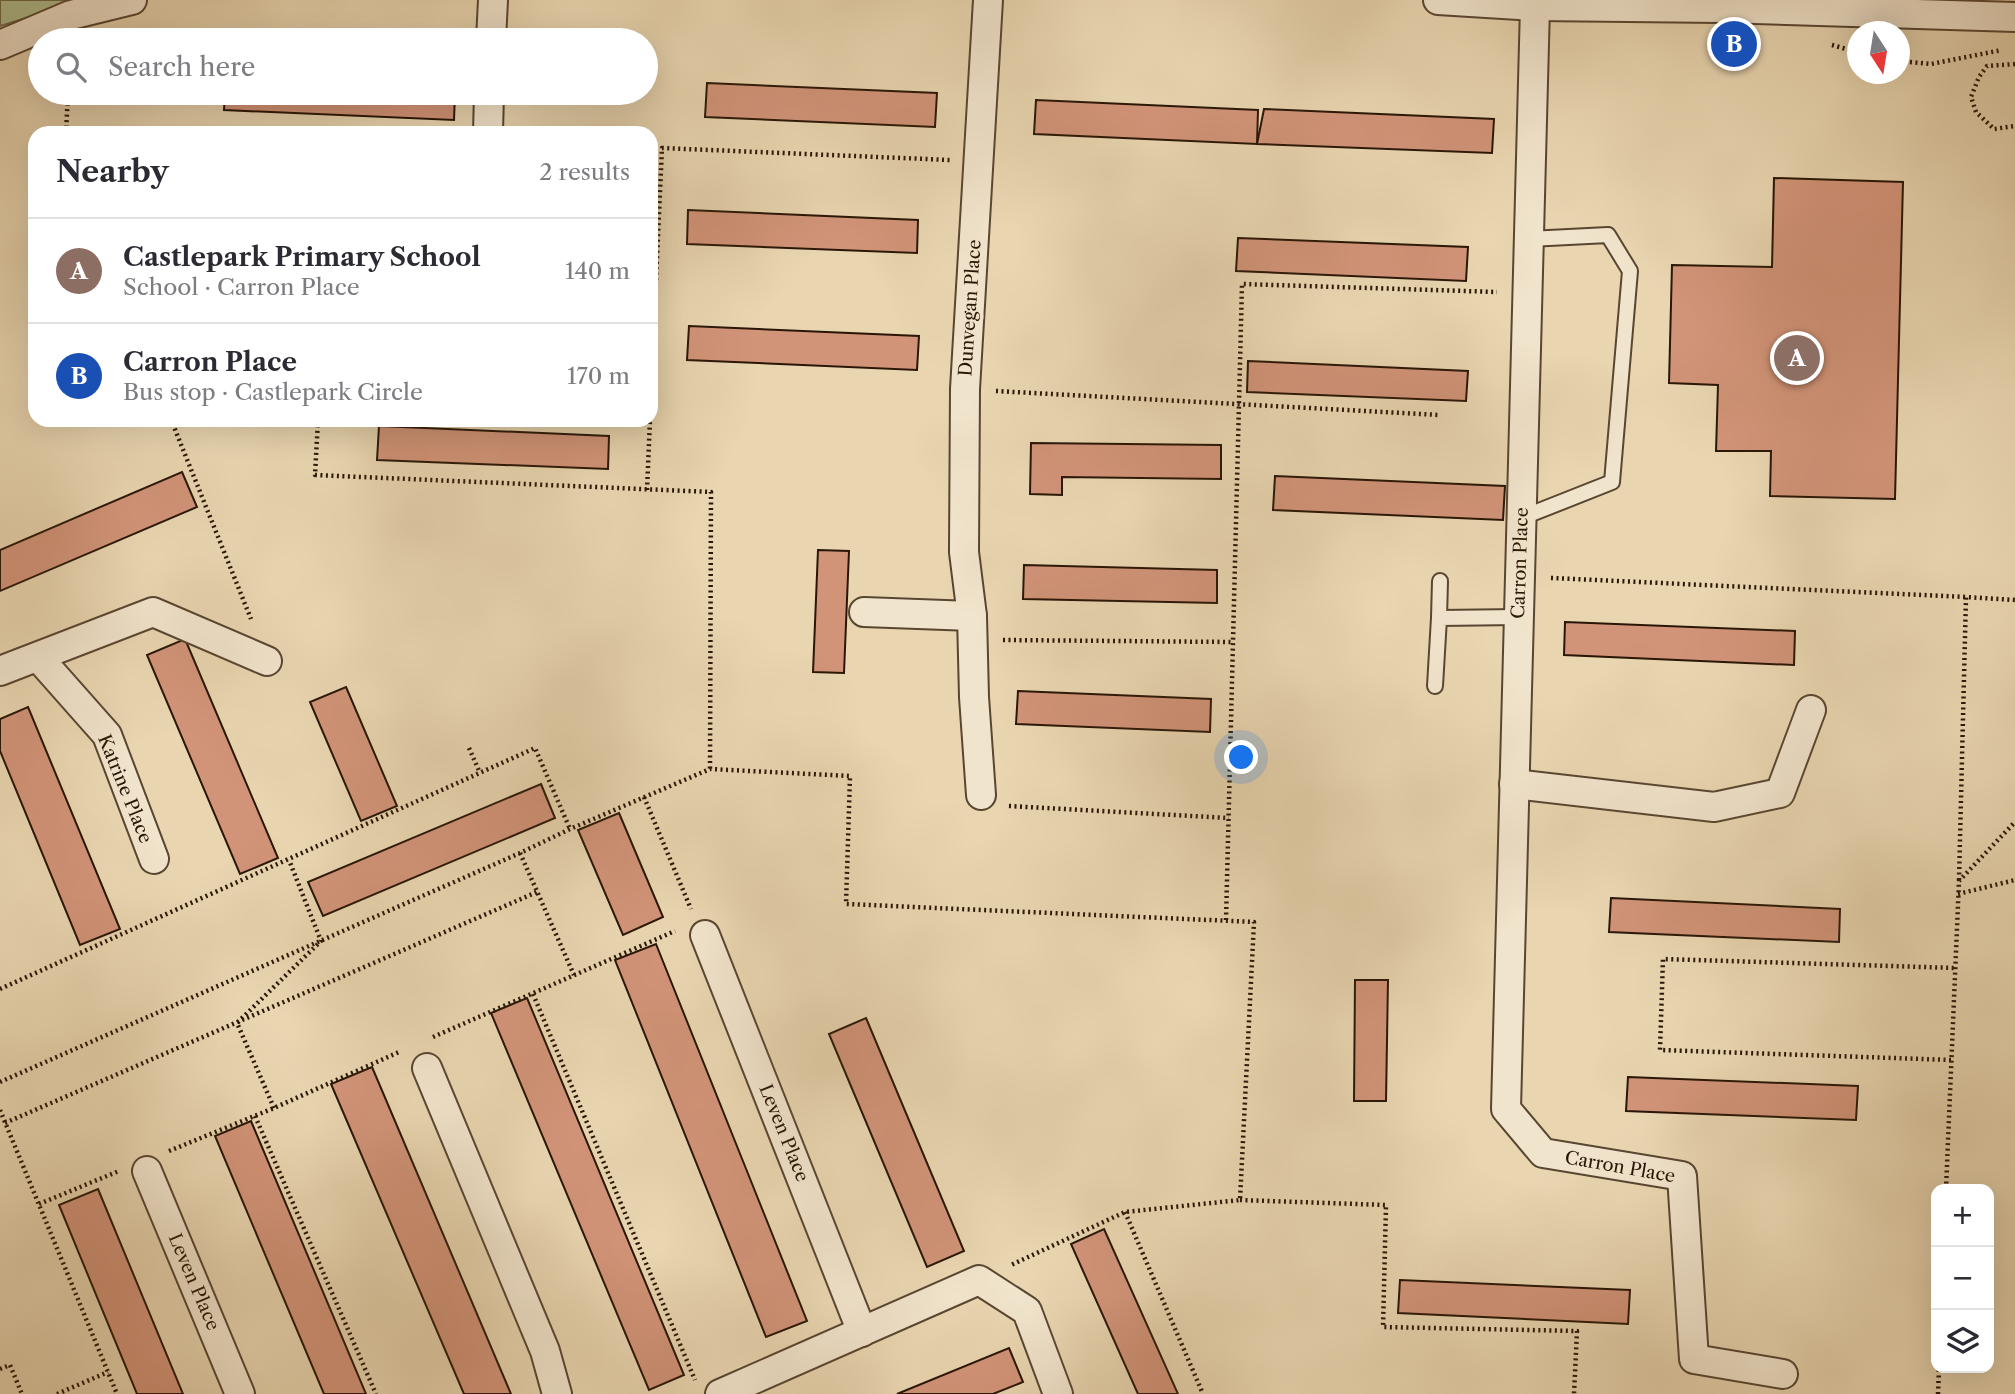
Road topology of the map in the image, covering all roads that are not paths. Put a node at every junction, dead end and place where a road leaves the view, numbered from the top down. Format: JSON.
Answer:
{"nodes":[{"id":1,"x":132,"y":0,"type":"edge"},
{"id":2,"x":493,"y":0,"type":"edge"},
{"id":3,"x":988,"y":0,"type":"edge"},
{"id":4,"x":1438,"y":0,"type":"edge"},
{"id":5,"x":1535,"y":6,"type":"junction"},
{"id":6,"x":2015,"y":17,"type":"edge"},
{"id":7,"x":40,"y":28,"type":"edge"},
{"id":8,"x":492,"y":28,"type":"edge"},
{"id":9,"x":28,"y":33,"type":"edge"},
{"id":10,"x":0,"y":45,"type":"edge"},
{"id":11,"x":489,"y":105,"type":"edge"},
{"id":12,"x":488,"y":126,"type":"edge"},
{"id":13,"x":1529,"y":239,"type":"junction"},
{"id":14,"x":1521,"y":518,"type":"junction"},
{"id":15,"x":1440,"y":581,"type":"dead end"},
{"id":16,"x":864,"y":612,"type":"dead end"},
{"id":17,"x":1518,"y":617,"type":"junction"},
{"id":18,"x":1439,"y":618,"type":"junction"},
{"id":19,"x":972,"y":628,"type":"junction"},
{"id":20,"x":38,"y":657,"type":"junction"},
{"id":21,"x":267,"y":661,"type":"road end"},
{"id":22,"x":0,"y":671,"type":"edge"},
{"id":23,"x":1435,"y":686,"type":"dead end"},
{"id":24,"x":1811,"y":710,"type":"dead end"},
{"id":25,"x":1514,"y":784,"type":"junction"},
{"id":26,"x":981,"y":795,"type":"road end"},
{"id":27,"x":153,"y":859,"type":"dead end"},
{"id":28,"x":695,"y":931,"type":"road end"},
{"id":29,"x":427,"y":1068,"type":"dead end"},
{"id":30,"x":134,"y":1171,"type":"road end"},
{"id":31,"x":862,"y":1332,"type":"junction"},
{"id":32,"x":1783,"y":1374,"type":"dead end"},
{"id":33,"x":720,"y":1390,"type":"edge"},
{"id":34,"x":240,"y":1394,"type":"edge"},
{"id":35,"x":557,"y":1394,"type":"edge"},
{"id":36,"x":1058,"y":1394,"type":"edge"}],
"edges":[{"from":1,"to":7,"type":"street"},
{"from":2,"to":8,"type":"street"},
{"from":3,"to":19,"type":"street","name":"Dunvegan Place"},
{"from":4,"to":5,"type":"street"},
{"from":5,"to":6,"type":"street"},
{"from":5,"to":13,"type":"street","name":"Carron Place"},
{"from":9,"to":10,"type":"street"},
{"from":11,"to":12,"type":"street"},
{"from":13,"to":14,"type":"street","name":"Carron Place"},
{"from":13,"to":14,"type":"lane"},
{"from":14,"to":17,"type":"street","name":"Carron Place"},
{"from":15,"to":18,"type":"lane"},
{"from":16,"to":19,"type":"street"},
{"from":17,"to":18,"type":"lane"},
{"from":17,"to":25,"type":"street","name":"Carron Place"},
{"from":18,"to":23,"type":"lane"},
{"from":19,"to":26,"type":"street","name":"Dunvegan Place"},
{"from":20,"to":21,"type":"street"},
{"from":20,"to":22,"type":"street"},
{"from":20,"to":27,"type":"street","name":"Katrine Place"},
{"from":24,"to":25,"type":"street"},
{"from":25,"to":32,"type":"street","name":"Carron Place"},
{"from":28,"to":31,"type":"street","name":"Leven Place"},
{"from":29,"to":35,"type":"street"},
{"from":30,"to":34,"type":"street","name":"Leven Place"},
{"from":31,"to":33,"type":"street"},
{"from":31,"to":36,"type":"street"}]}
